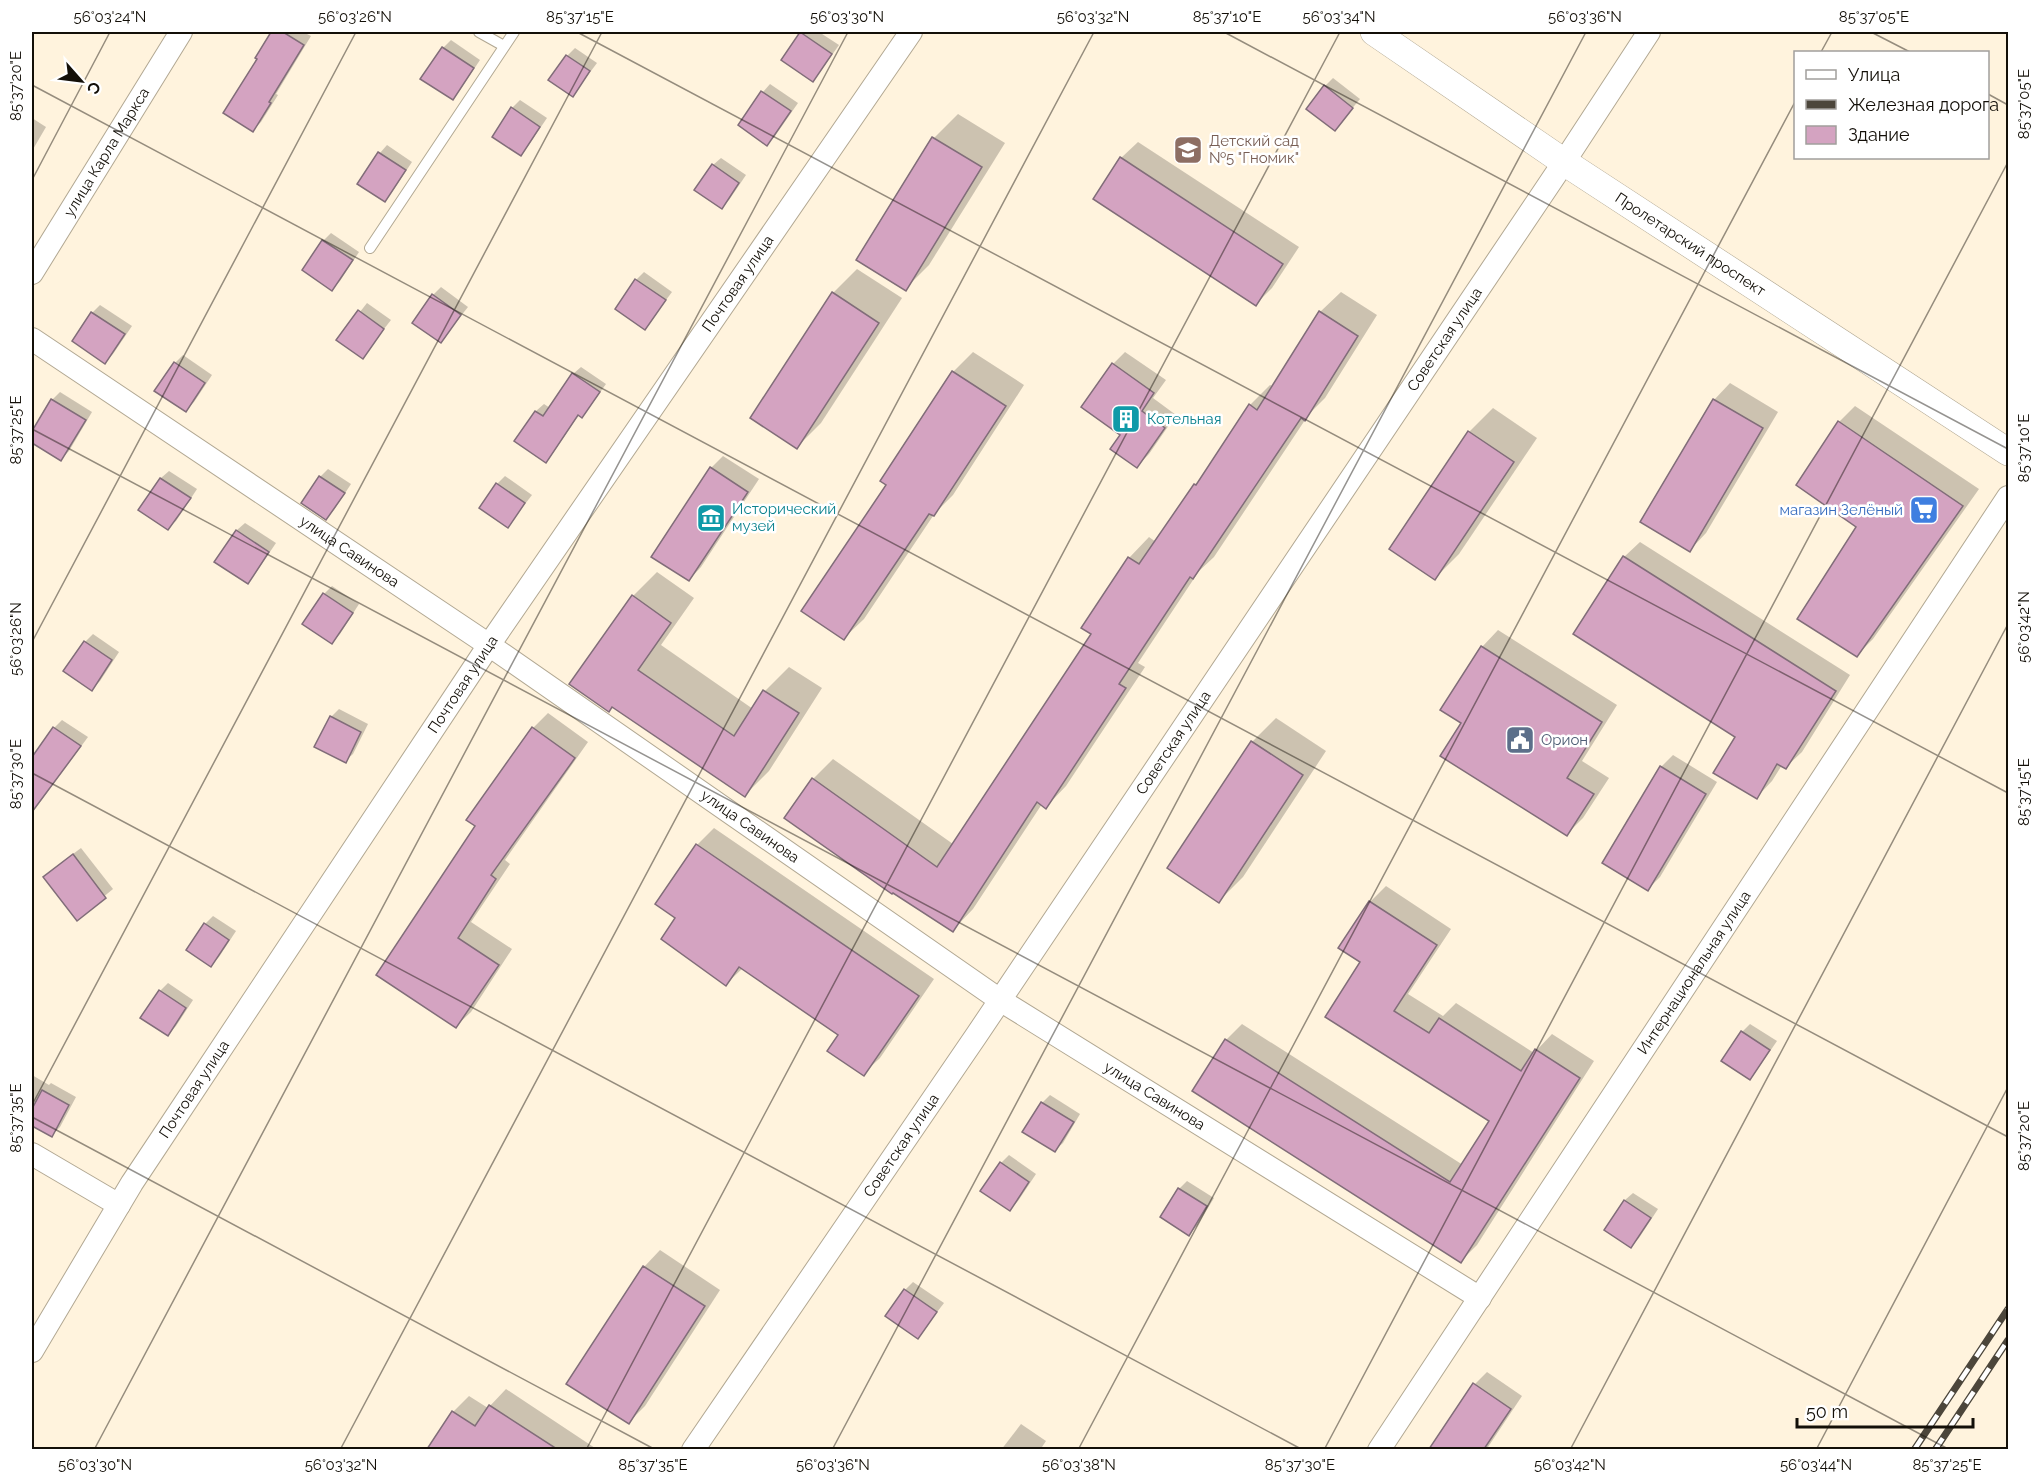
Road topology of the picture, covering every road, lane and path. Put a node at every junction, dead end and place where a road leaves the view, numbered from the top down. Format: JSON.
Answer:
{"nodes":[{"id":1,"x":181,"y":32,"type":"edge"},
{"id":2,"x":479,"y":32,"type":"edge"},
{"id":3,"x":514,"y":32,"type":"edge"},
{"id":4,"x":911,"y":32,"type":"edge"},
{"id":5,"x":1374,"y":32,"type":"edge"},
{"id":6,"x":1649,"y":32,"type":"edge"},
{"id":7,"x":504,"y":46,"type":"junction"},
{"id":8,"x":1564,"y":162,"type":"junction"},
{"id":9,"x":370,"y":248,"type":"dead end"},
{"id":10,"x":32,"y":273,"type":"edge"},
{"id":11,"x":32,"y":339,"type":"edge"},
{"id":12,"x":2008,"y":452,"type":"edge"},
{"id":13,"x":2008,"y":497,"type":"edge"},
{"id":14,"x":489,"y":645,"type":"junction"},
{"id":15,"x":1000,"y":1000,"type":"junction"},
{"id":16,"x":32,"y":1154,"type":"edge"},
{"id":17,"x":118,"y":1205,"type":"junction"},
{"id":18,"x":1480,"y":1298,"type":"junction"},
{"id":19,"x":32,"y":1351,"type":"edge"},
{"id":20,"x":693,"y":1449,"type":"edge"},
{"id":21,"x":1379,"y":1449,"type":"edge"}],
"edges":[{"from":1,"to":10,"type":"street","name":"улица Карла Маркса"},
{"from":2,"to":7,"type":"lane"},
{"from":3,"to":7,"type":"lane"},
{"from":4,"to":14,"type":"street","name":"Почтовая улица"},
{"from":5,"to":8,"type":"street","name":"Пролетарский проспект"},
{"from":6,"to":8,"type":"street","name":"Советская улица"},
{"from":7,"to":9,"type":"lane"},
{"from":8,"to":12,"type":"street","name":"Пролетарский проспект"},
{"from":8,"to":15,"type":"street","name":"Советская улица"},
{"from":11,"to":14,"type":"street","name":"улица Савинова"},
{"from":13,"to":18,"type":"street","name":"Интернациональная улица"},
{"from":14,"to":15,"type":"street","name":"улица Савинова"},
{"from":14,"to":17,"type":"street","name":"Почтовая улица"},
{"from":15,"to":18,"type":"street","name":"улица Савинова"},
{"from":15,"to":20,"type":"street","name":"Советская улица"},
{"from":16,"to":17,"type":"street"},
{"from":17,"to":19,"type":"street","name":"Почтовая улица"},
{"from":18,"to":21,"type":"street","name":"Интернациональная улица"}]}
